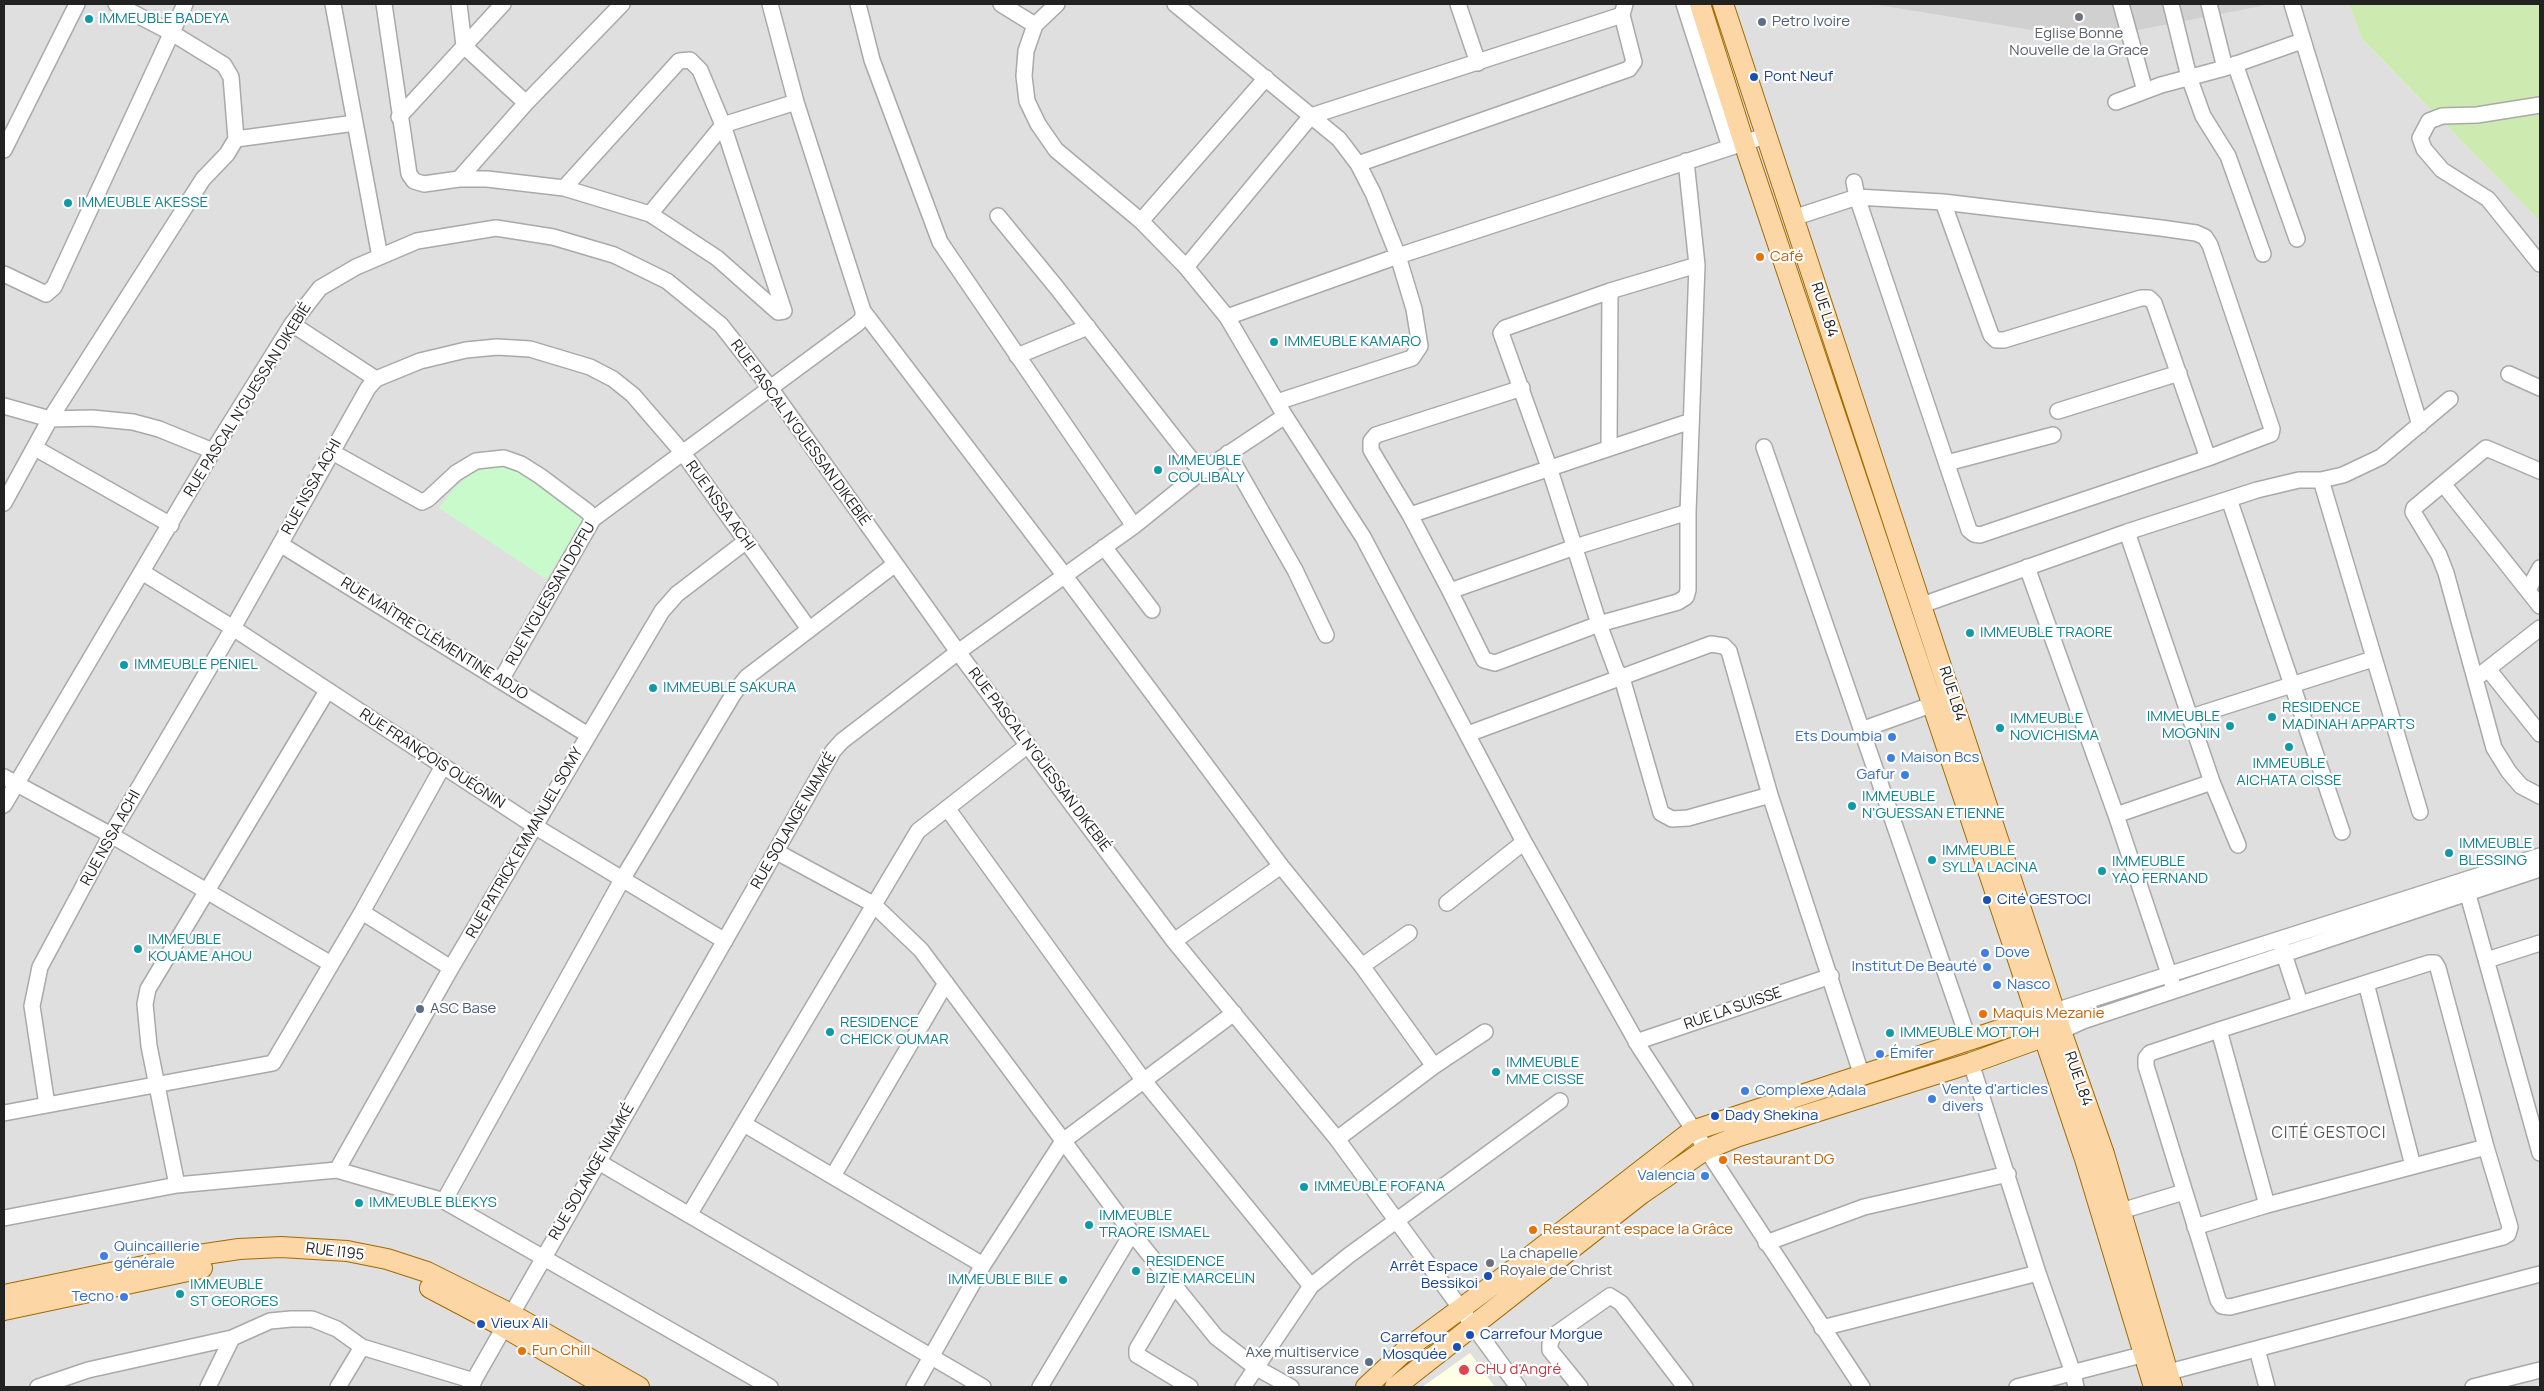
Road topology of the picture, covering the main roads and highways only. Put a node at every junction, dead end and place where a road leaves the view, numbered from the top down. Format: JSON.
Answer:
{"nodes":[{"id":1,"x":1700,"y":4,"type":"edge"},
{"id":2,"x":1723,"y":4,"type":"edge"},
{"id":3,"x":1911,"y":572,"type":"junction"},
{"id":4,"x":1889,"y":579,"type":"junction"},
{"id":5,"x":2056,"y":1011,"type":"junction"},
{"id":6,"x":2036,"y":1018,"type":"junction"},
{"id":7,"x":2052,"y":1034,"type":"junction"},
{"id":8,"x":4,"y":1295,"type":"edge"},
{"id":9,"x":4,"y":1310,"type":"edge"},
{"id":10,"x":507,"y":1320,"type":"junction"},
{"id":11,"x":2154,"y":1352,"type":"junction"},
{"id":12,"x":2171,"y":1380,"type":"edge"},
{"id":13,"x":607,"y":1387,"type":"edge"},
{"id":14,"x":639,"y":1387,"type":"edge"},
{"id":15,"x":1366,"y":1387,"type":"edge"},
{"id":16,"x":1395,"y":1387,"type":"edge"},
{"id":17,"x":2154,"y":1387,"type":"edge"}],
"edges":[{"from":1,"to":4,"type":"main road","name":"RUE L84"},
{"from":2,"to":3,"type":"main road","name":"RUE L84"},
{"from":3,"to":4,"type":"main road"},
{"from":3,"to":5,"type":"main road","name":"RUE L84"},
{"from":4,"to":6,"type":"main road","name":"RUE L84"},
{"from":5,"to":6,"type":"main road"},
{"from":5,"to":7,"type":"main road","name":"RUE L84"},
{"from":6,"to":7,"type":"main road","name":"RUE L84"},
{"from":6,"to":15,"type":"main road"},
{"from":7,"to":11,"type":"main road","name":"RUE L84"},
{"from":7,"to":11,"type":"main road","name":"RUE L84"},
{"from":7,"to":16,"type":"main road"},
{"from":8,"to":10,"type":"main road","name":"RUE I195"},
{"from":9,"to":10,"type":"main road","name":"RUE I195"},
{"from":10,"to":13,"type":"main road","name":"RUE I195"},
{"from":10,"to":14,"type":"main road","name":"RUE I195"},
{"from":11,"to":12,"type":"main road","name":"RUE L84"},
{"from":11,"to":17,"type":"main road"}]}
